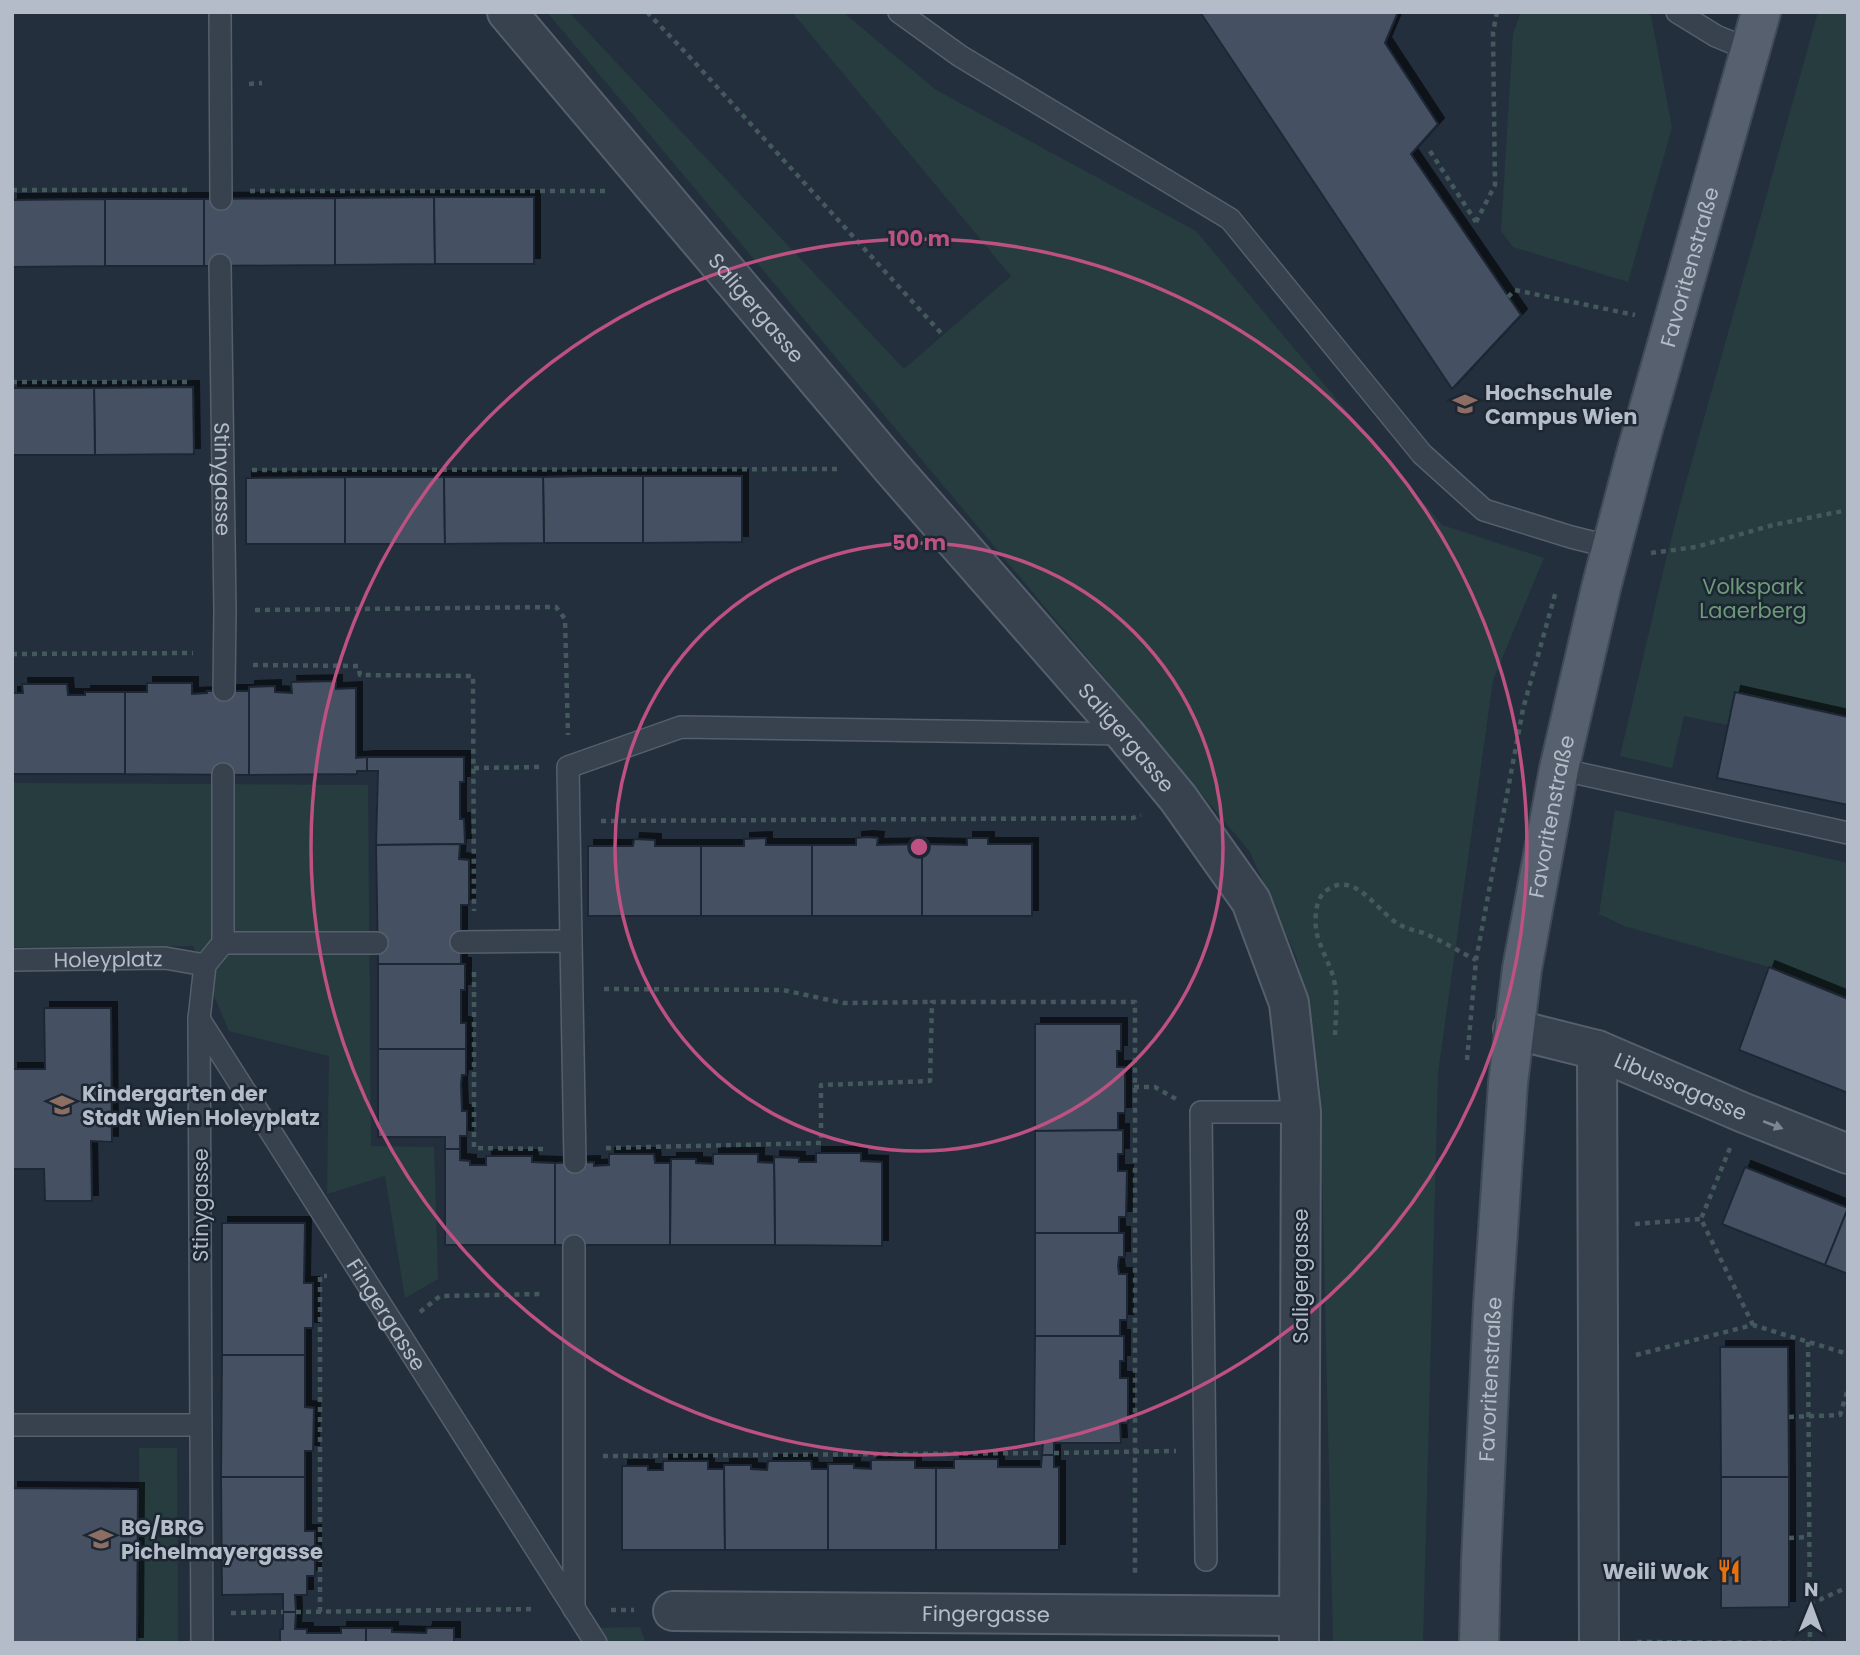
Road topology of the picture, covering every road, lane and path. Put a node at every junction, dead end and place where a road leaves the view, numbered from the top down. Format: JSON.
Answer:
{"nodes":[{"id":1,"x":220,"y":12,"type":"edge"},
{"id":2,"x":506,"y":12,"type":"edge"},
{"id":3,"x":647,"y":12,"type":"edge"},
{"id":4,"x":899,"y":12,"type":"edge"},
{"id":5,"x":1497,"y":12,"type":"edge"},
{"id":6,"x":1677,"y":12,"type":"edge"},
{"id":7,"x":1761,"y":12,"type":"edge"},
{"id":8,"x":1750,"y":51,"type":"junction"},
{"id":9,"x":1430,"y":151,"type":"dead end"},
{"id":10,"x":12,"y":190,"type":"edge"},
{"id":11,"x":194,"y":190,"type":"dead end"},
{"id":12,"x":251,"y":191,"type":"dead end"},
{"id":13,"x":602,"y":191,"type":"dead end"},
{"id":14,"x":221,"y":199,"type":"dead end"},
{"id":15,"x":220,"y":265,"type":"dead end"},
{"id":16,"x":1508,"y":297,"type":"dead end"},
{"id":17,"x":1636,"y":316,"type":"dead end"},
{"id":18,"x":941,"y":333,"type":"dead end"},
{"id":19,"x":12,"y":382,"type":"edge"},
{"id":20,"x":222,"y":382,"type":"junction"},
{"id":21,"x":893,"y":469,"type":"junction"},
{"id":22,"x":223,"y":470,"type":"junction"},
{"id":23,"x":1848,"y":510,"type":"edge"},
{"id":24,"x":1626,"y":551,"type":"junction"},
{"id":25,"x":265,"y":610,"type":"dead end"},
{"id":26,"x":12,"y":654,"type":"edge"},
{"id":27,"x":225,"y":659,"type":"junction"},
{"id":28,"x":224,"y":690,"type":"dead end"},
{"id":29,"x":1125,"y":734,"type":"junction"},
{"id":30,"x":568,"y":767,"type":"junction"},
{"id":31,"x":474,"y":768,"type":"junction"},
{"id":32,"x":1559,"y":769,"type":"junction"},
{"id":33,"x":223,"y":774,"type":"dead end"},
{"id":34,"x":1127,"y":818,"type":"dead end"},
{"id":35,"x":568,"y":821,"type":"junction"},
{"id":36,"x":1848,"y":833,"type":"edge"},
{"id":37,"x":571,"y":941,"type":"junction"},
{"id":38,"x":468,"y":942,"type":"junction"},
{"id":39,"x":223,"y":943,"type":"junction"},
{"id":40,"x":377,"y":943,"type":"dead end"},
{"id":41,"x":12,"y":960,"type":"edge"},
{"id":42,"x":205,"y":965,"type":"junction"},
{"id":43,"x":571,"y":989,"type":"junction"},
{"id":44,"x":932,"y":1002,"type":"junction"},
{"id":45,"x":200,"y":1019,"type":"junction"},
{"id":46,"x":1513,"y":1029,"type":"junction"},
{"id":47,"x":1335,"y":1037,"type":"dead end"},
{"id":48,"x":1597,"y":1051,"type":"junction"},
{"id":49,"x":1467,"y":1065,"type":"dead end"},
{"id":50,"x":1134,"y":1087,"type":"junction"},
{"id":51,"x":1200,"y":1112,"type":"junction"},
{"id":52,"x":1301,"y":1112,"type":"junction"},
{"id":53,"x":1744,"y":1113,"type":"junction"},
{"id":54,"x":1848,"y":1154,"type":"edge"},
{"id":55,"x":574,"y":1156,"type":"junction"},
{"id":56,"x":1701,"y":1219,"type":"junction"},
{"id":57,"x":1598,"y":1227,"type":"junction"},
{"id":58,"x":574,"y":1246,"type":"dead end"},
{"id":59,"x":363,"y":1277,"type":"junction"},
{"id":60,"x":575,"y":1293,"type":"junction"},
{"id":61,"x":1753,"y":1325,"type":"junction"},
{"id":62,"x":396,"y":1330,"type":"junction"},
{"id":63,"x":1808,"y":1342,"type":"junction"},
{"id":64,"x":1848,"y":1354,"type":"edge"},
{"id":65,"x":1599,"y":1365,"type":"junction"},
{"id":66,"x":1848,"y":1389,"type":"edge"},
{"id":67,"x":1808,"y":1416,"type":"junction"},
{"id":68,"x":1789,"y":1417,"type":"dead end"},
{"id":69,"x":201,"y":1424,"type":"junction"},
{"id":70,"x":12,"y":1425,"type":"edge"},
{"id":71,"x":1205,"y":1451,"type":"junction"},
{"id":72,"x":1134,"y":1452,"type":"junction"},
{"id":73,"x":1042,"y":1453,"type":"dead end"},
{"id":74,"x":1054,"y":1453,"type":"dead end"},
{"id":75,"x":574,"y":1456,"type":"junction"},
{"id":76,"x":1809,"y":1537,"type":"junction"},
{"id":77,"x":1789,"y":1538,"type":"dead end"},
{"id":78,"x":1206,"y":1560,"type":"dead end"},
{"id":79,"x":1848,"y":1587,"type":"edge"},
{"id":80,"x":1810,"y":1604,"type":"junction"},
{"id":81,"x":573,"y":1609,"type":"junction"},
{"id":82,"x":673,"y":1611,"type":"joint"},
{"id":83,"x":283,"y":1612,"type":"dead end"},
{"id":84,"x":296,"y":1612,"type":"dead end"},
{"id":85,"x":320,"y":1612,"type":"junction"},
{"id":86,"x":202,"y":1614,"type":"junction"},
{"id":87,"x":1136,"y":1615,"type":"junction"},
{"id":88,"x":1299,"y":1629,"type":"edge"},
{"id":89,"x":202,"y":1643,"type":"edge"},
{"id":90,"x":596,"y":1643,"type":"edge"},
{"id":91,"x":1479,"y":1643,"type":"edge"},
{"id":92,"x":1599,"y":1643,"type":"edge"},
{"id":93,"x":1810,"y":1643,"type":"edge"}],
"edges":[{"from":1,"to":14,"type":"lane"},
{"from":2,"to":21,"type":"street","name":"Saligergasse"},
{"from":3,"to":18,"type":"path"},
{"from":4,"to":24,"type":"lane"},
{"from":5,"to":9,"type":"path"},
{"from":6,"to":8,"type":"lane"},
{"from":7,"to":8,"type":"main road","name":"Favoritenstraße"},
{"from":8,"to":24,"type":"main road","name":"Favoritenstraße"},
{"from":10,"to":11,"type":"path"},
{"from":12,"to":13,"type":"path"},
{"from":15,"to":20,"type":"lane","name":"Stinygasse"},
{"from":16,"to":17,"type":"path"},
{"from":19,"to":20,"type":"path"},
{"from":20,"to":22,"type":"lane","name":"Stinygasse"},
{"from":21,"to":22,"type":"path"},
{"from":21,"to":29,"type":"street","name":"Saligergasse"},
{"from":22,"to":27,"type":"lane","name":"Stinygasse"},
{"from":23,"to":24,"type":"path"},
{"from":24,"to":32,"type":"main road","name":"Favoritenstraße"},
{"from":25,"to":30,"type":"path"},
{"from":26,"to":27,"type":"path"},
{"from":27,"to":28,"type":"lane","name":"Stinygasse"},
{"from":27,"to":31,"type":"path"},
{"from":29,"to":30,"type":"lane"},
{"from":29,"to":52,"type":"street","name":"Saligergasse"},
{"from":30,"to":31,"type":"path"},
{"from":30,"to":35,"type":"lane"},
{"from":31,"to":38,"type":"path"},
{"from":32,"to":36,"type":"lane"},
{"from":32,"to":46,"type":"main road","name":"Favoritenstraße"},
{"from":33,"to":39,"type":"lane"},
{"from":34,"to":35,"type":"path"},
{"from":35,"to":37,"type":"lane"},
{"from":37,"to":38,"type":"lane"},
{"from":37,"to":43,"type":"lane"},
{"from":38,"to":55,"type":"path"},
{"from":39,"to":40,"type":"lane"},
{"from":39,"to":42,"type":"lane"},
{"from":41,"to":42,"type":"lane","name":"Holeyplatz"},
{"from":42,"to":45,"type":"lane","name":"Stinygasse"},
{"from":43,"to":44,"type":"path"},
{"from":43,"to":55,"type":"lane"},
{"from":44,"to":50,"type":"path"},
{"from":44,"to":55,"type":"path"},
{"from":45,"to":59,"type":"lane","name":"Fingergasse"},
{"from":45,"to":69,"type":"lane","name":"Stinygasse"},
{"from":46,"to":48,"type":"street","name":"Libussagasse"},
{"from":46,"to":91,"type":"main road","name":"Favoritenstraße"},
{"from":47,"to":49,"type":"path"},
{"from":48,"to":53,"type":"street","name":"Libussagasse"},
{"from":48,"to":57,"type":"street"},
{"from":50,"to":51,"type":"path"},
{"from":50,"to":72,"type":"path"},
{"from":51,"to":52,"type":"lane"},
{"from":51,"to":71,"type":"lane"},
{"from":52,"to":88,"type":"street","name":"Saligergasse"},
{"from":53,"to":54,"type":"street","name":"Libussagasse","one_way":true},
{"from":53,"to":56,"type":"path"},
{"from":56,"to":57,"type":"path"},
{"from":56,"to":61,"type":"path"},
{"from":57,"to":65,"type":"street"},
{"from":58,"to":60,"type":"lane"},
{"from":59,"to":62,"type":"lane","name":"Fingergasse"},
{"from":59,"to":85,"type":"path"},
{"from":60,"to":62,"type":"path"},
{"from":60,"to":75,"type":"lane"},
{"from":61,"to":63,"type":"path"},
{"from":61,"to":65,"type":"path"},
{"from":62,"to":81,"type":"lane","name":"Fingergasse"},
{"from":63,"to":64,"type":"path"},
{"from":63,"to":67,"type":"path"},
{"from":65,"to":92,"type":"street"},
{"from":66,"to":67,"type":"path"},
{"from":67,"to":68,"type":"path"},
{"from":67,"to":76,"type":"path"},
{"from":69,"to":70,"type":"lane"},
{"from":69,"to":86,"type":"lane","name":"Stinygasse"},
{"from":71,"to":72,"type":"path"},
{"from":71,"to":78,"type":"lane"},
{"from":72,"to":74,"type":"path"},
{"from":72,"to":87,"type":"path"},
{"from":73,"to":75,"type":"path"},
{"from":75,"to":81,"type":"lane"},
{"from":76,"to":77,"type":"path"},
{"from":76,"to":80,"type":"path"},
{"from":79,"to":80,"type":"path"},
{"from":80,"to":93,"type":"path"},
{"from":81,"to":82,"type":"path"},
{"from":81,"to":85,"type":"path"},
{"from":81,"to":90,"type":"lane","name":"Fingergasse"},
{"from":82,"to":87,"type":"street","name":"Fingergasse"},
{"from":83,"to":86,"type":"path"},
{"from":84,"to":85,"type":"path"},
{"from":86,"to":89,"type":"lane","name":"Stinygasse"},
{"from":87,"to":88,"type":"street","name":"Fingergasse"},
{"from":92,"to":93,"type":"path"}]}
